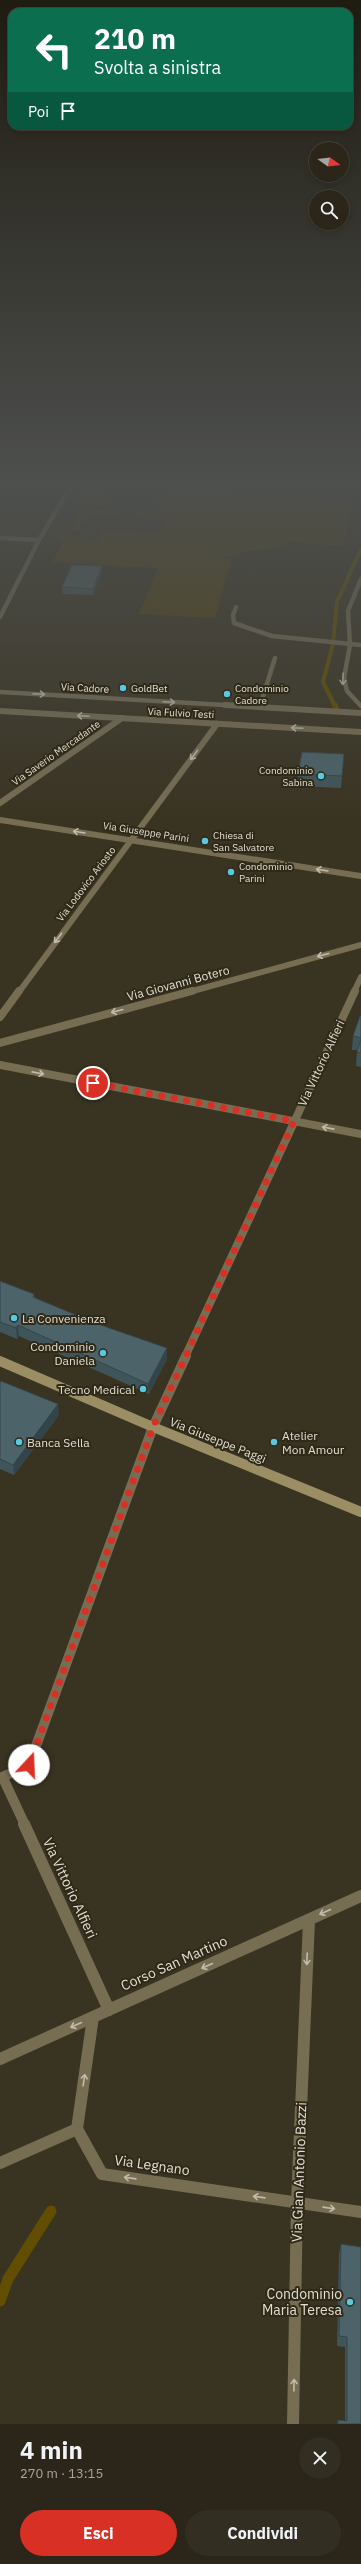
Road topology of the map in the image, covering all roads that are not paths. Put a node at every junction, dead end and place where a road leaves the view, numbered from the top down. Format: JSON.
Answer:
{"nodes":[{"id":1,"x":11,"y":595,"type":"edge"},
{"id":2,"x":355,"y":595,"type":"edge"},
{"id":3,"x":236,"y":607,"type":"dead end"},
{"id":4,"x":0,"y":617,"type":"edge"},
{"id":5,"x":350,"y":645,"type":"junction"},
{"id":6,"x":361,"y":645,"type":"edge"},
{"id":7,"x":275,"y":658,"type":"dead end"},
{"id":8,"x":0,"y":692,"type":"edge"},
{"id":9,"x":361,"y":706,"type":"edge"},
{"id":10,"x":260,"y":707,"type":"junction"},
{"id":11,"x":0,"y":711,"type":"edge"},
{"id":12,"x":361,"y":713,"type":"edge"},
{"id":13,"x":122,"y":718,"type":"junction"},
{"id":14,"x":217,"y":724,"type":"junction"},
{"id":15,"x":361,"y":732,"type":"edge"},
{"id":16,"x":0,"y":803,"type":"edge"},
{"id":17,"x":0,"y":820,"type":"edge"},
{"id":18,"x":131,"y":840,"type":"junction"},
{"id":19,"x":361,"y":876,"type":"edge"},
{"id":20,"x":361,"y":945,"type":"edge"},
{"id":21,"x":361,"y":977,"type":"edge"},
{"id":22,"x":0,"y":1017,"type":"edge"},
{"id":23,"x":0,"y":1043,"type":"edge"},
{"id":24,"x":0,"y":1065,"type":"edge"},
{"id":25,"x":294,"y":1121,"type":"junction"},
{"id":26,"x":361,"y":1134,"type":"edge"},
{"id":27,"x":0,"y":1362,"type":"edge"},
{"id":28,"x":153,"y":1427,"type":"junction"},
{"id":29,"x":361,"y":1512,"type":"edge"},
{"id":30,"x":1,"y":1778,"type":"edge"},
{"id":31,"x":361,"y":1896,"type":"edge"},
{"id":32,"x":309,"y":1920,"type":"junction"},
{"id":33,"x":109,"y":2010,"type":"junction"},
{"id":34,"x":94,"y":2017,"type":"junction"},
{"id":35,"x":0,"y":2059,"type":"edge"},
{"id":36,"x":76,"y":2129,"type":"junction"},
{"id":37,"x":0,"y":2163,"type":"edge"},
{"id":38,"x":298,"y":2203,"type":"junction"},
{"id":39,"x":361,"y":2212,"type":"edge"},
{"id":40,"x":293,"y":2424,"type":"edge"}],
"edges":[{"from":1,"to":4,"type":"street"},
{"from":2,"to":5,"type":"street"},
{"from":3,"to":5,"type":"street"},
{"from":5,"to":6,"type":"street"},
{"from":5,"to":9,"type":"street","one_way":true},
{"from":7,"to":10,"type":"street"},
{"from":8,"to":10,"type":"street","name":"Via Cadore","one_way":true},
{"from":10,"to":12,"type":"street","name":"Via Cadore"},
{"from":13,"to":11,"type":"street","name":"Via Fulvio Testi","one_way":true},
{"from":13,"to":14,"type":"street","name":"Via Fulvio Testi"},
{"from":13,"to":16,"type":"street","name":"Via Saverio Mercadante"},
{"from":15,"to":14,"type":"street","name":"Via Fulvio Testi","one_way":true},
{"from":14,"to":18,"type":"street","name":"Via Lodovico Ariosto","one_way":true},
{"from":18,"to":17,"type":"street","name":"Via Giuseppe Parini","one_way":true},
{"from":19,"to":18,"type":"street","name":"Via Giuseppe Parini","one_way":true},
{"from":18,"to":22,"type":"street","name":"Via Lodovico Ariosto","one_way":true},
{"from":20,"to":23,"type":"street","name":"Via Giovanni Botero","one_way":true},
{"from":21,"to":25,"type":"street","name":"Via Vittorio Alfieri"},
{"from":24,"to":25,"type":"street","one_way":true},
{"from":26,"to":25,"type":"street","one_way":true},
{"from":25,"to":28,"type":"street","name":"Via Vittorio Alfieri"},
{"from":27,"to":28,"type":"main road","name":"Via Giuseppe Paggi"},
{"from":28,"to":29,"type":"main road","name":"Via Giuseppe Paggi"},
{"from":28,"to":30,"type":"street","name":"Via Vittorio Alfieri"},
{"from":30,"to":33,"type":"street","name":"Via Vittorio Alfieri"},
{"from":31,"to":32,"type":"street","name":"Corso San Martino","one_way":true},
{"from":32,"to":33,"type":"street","name":"Corso San Martino","one_way":true},
{"from":32,"to":38,"type":"street","name":"Via Gian Antonio Bazzi","one_way":true},
{"from":33,"to":34,"type":"street","name":"Corso San Martino"},
{"from":34,"to":35,"type":"street","name":"Corso San Martino","one_way":true},
{"from":36,"to":34,"type":"street","one_way":true},
{"from":36,"to":37,"type":"street"},
{"from":38,"to":36,"type":"street","name":"Via Legnano","one_way":true},
{"from":38,"to":39,"type":"street","name":"Via Legnano","one_way":true},
{"from":40,"to":38,"type":"street","name":"Via Gian Antonio Bazzi","one_way":true}]}
